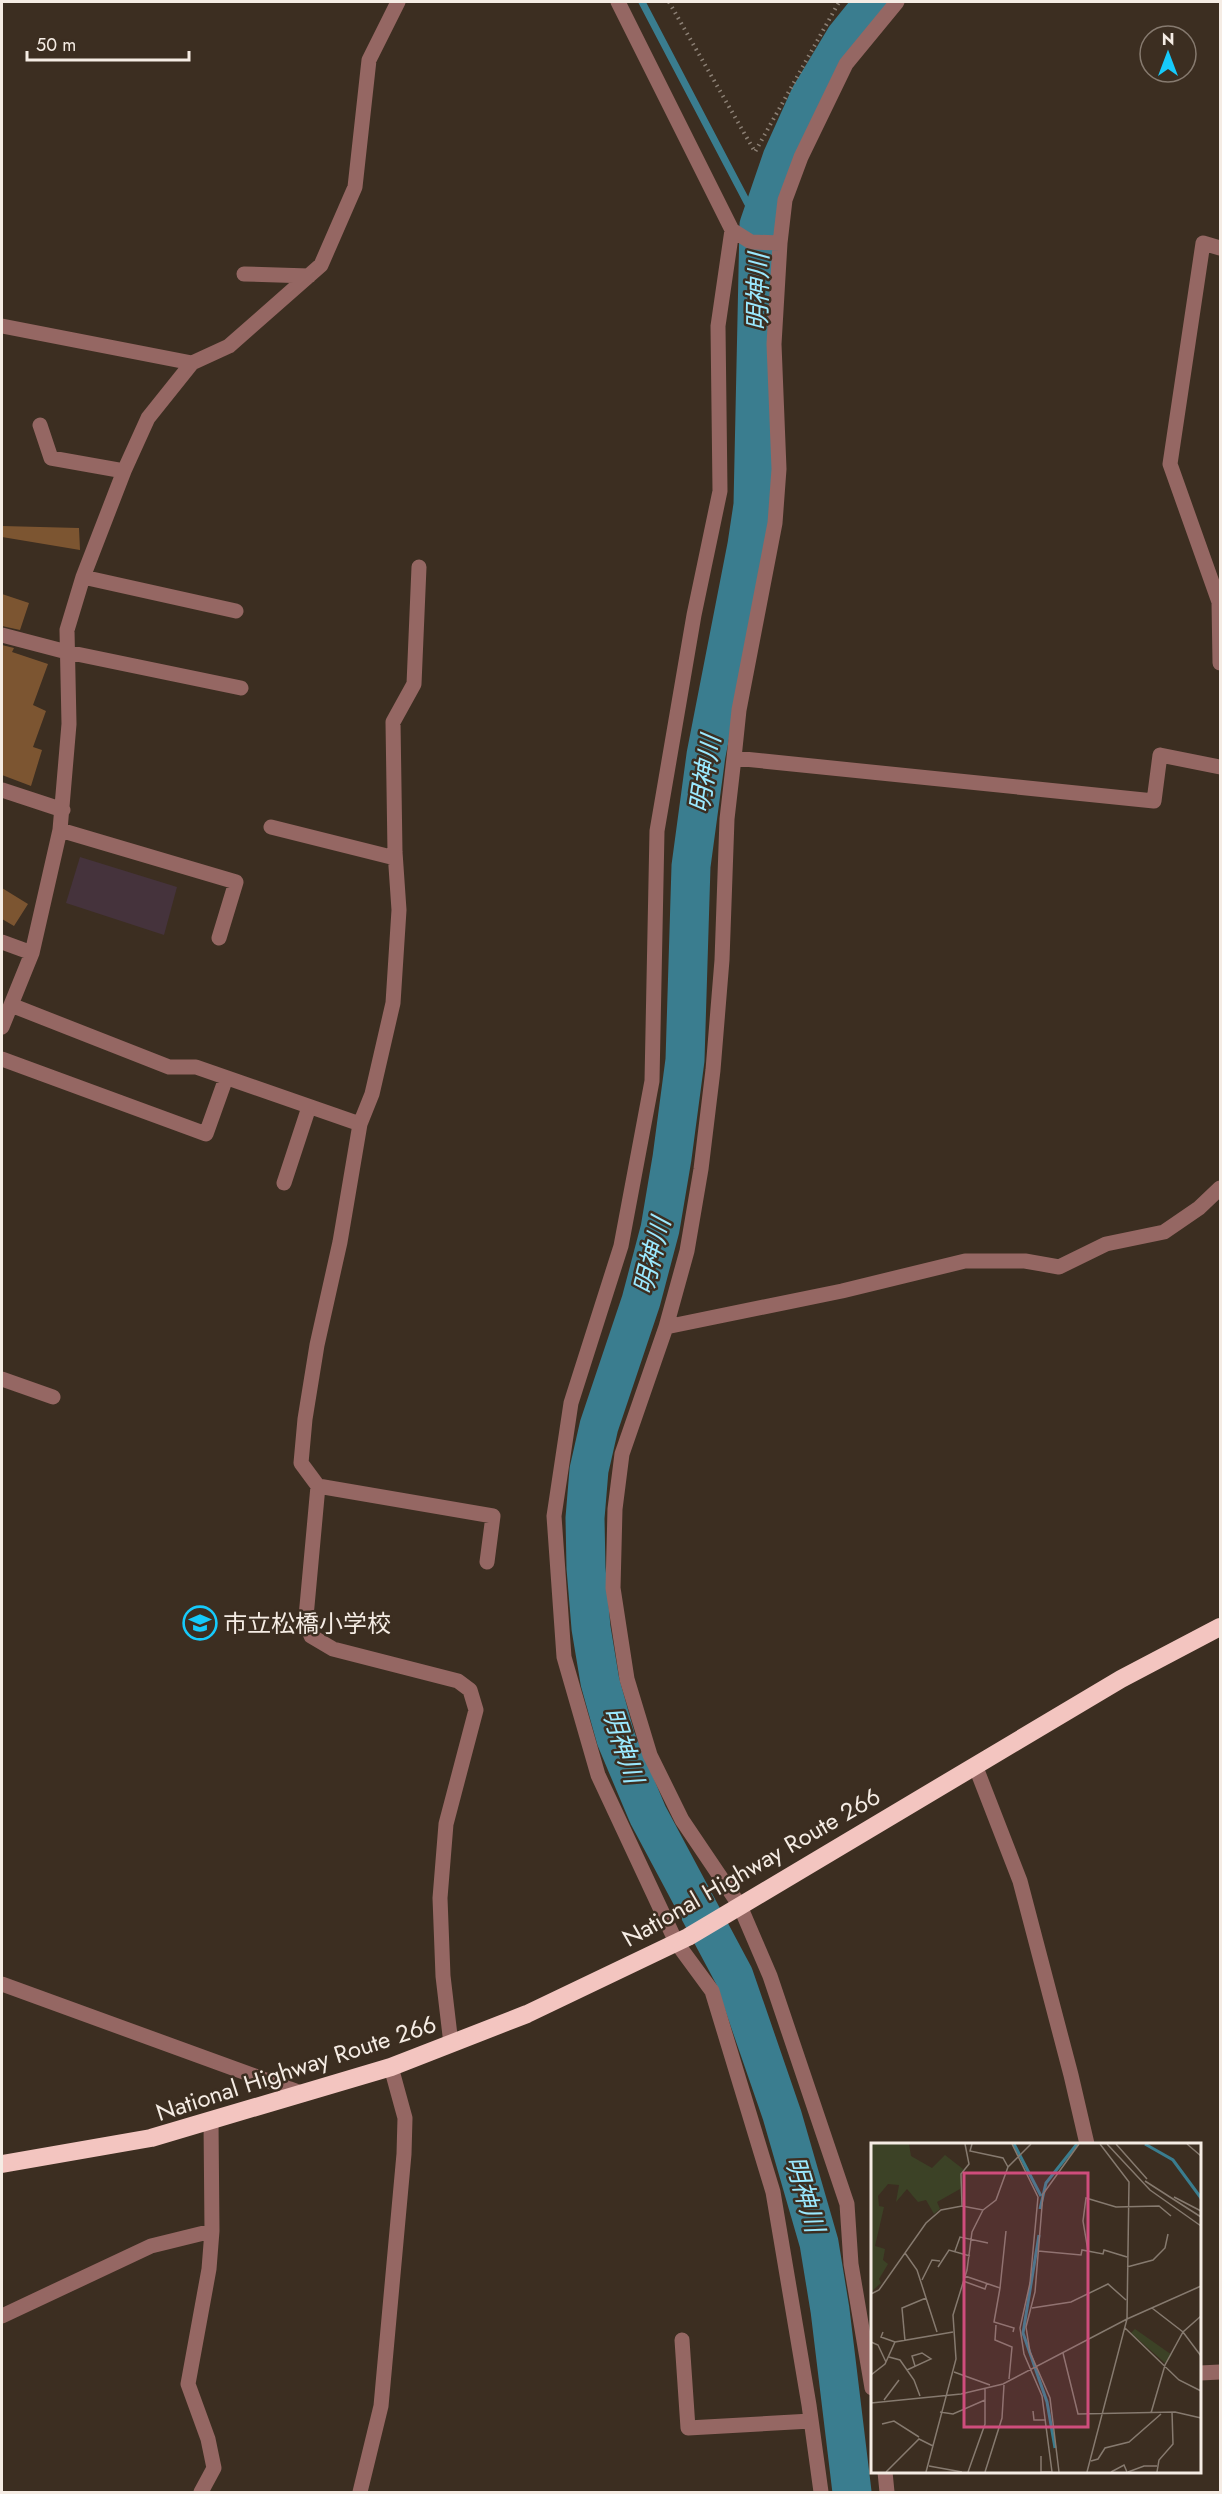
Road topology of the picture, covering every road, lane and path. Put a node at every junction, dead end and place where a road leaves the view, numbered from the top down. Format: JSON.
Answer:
{"nodes":[{"id":1,"x":398,"y":2,"type":"edge"},
{"id":2,"x":618,"y":2,"type":"edge"},
{"id":3,"x":669,"y":2,"type":"edge"},
{"id":4,"x":839,"y":2,"type":"edge"},
{"id":5,"x":897,"y":2,"type":"edge"},
{"id":6,"x":732,"y":230,"type":"junction"},
{"id":7,"x":775,"y":243,"type":"junction"},
{"id":8,"x":1221,"y":248,"type":"edge"},
{"id":9,"x":244,"y":274,"type":"dead end"},
{"id":10,"x":309,"y":276,"type":"junction"},
{"id":11,"x":2,"y":326,"type":"edge"},
{"id":12,"x":192,"y":363,"type":"junction"},
{"id":13,"x":40,"y":425,"type":"dead end"},
{"id":14,"x":124,"y":471,"type":"junction"},
{"id":15,"x":419,"y":567,"type":"dead end"},
{"id":16,"x":83,"y":577,"type":"junction"},
{"id":17,"x":237,"y":610,"type":"dead end"},
{"id":18,"x":2,"y":634,"type":"edge"},
{"id":19,"x":67,"y":652,"type":"junction"},
{"id":20,"x":1221,"y":663,"type":"edge"},
{"id":21,"x":241,"y":688,"type":"dead end"},
{"id":22,"x":734,"y":758,"type":"junction"},
{"id":23,"x":1221,"y":767,"type":"edge"},
{"id":24,"x":2,"y":790,"type":"edge"},
{"id":25,"x":63,"y":810,"type":"junction"},
{"id":26,"x":271,"y":827,"type":"dead end"},
{"id":27,"x":60,"y":830,"type":"junction"},
{"id":28,"x":395,"y":858,"type":"junction"},
{"id":29,"x":219,"y":938,"type":"dead end"},
{"id":30,"x":2,"y":942,"type":"edge"},
{"id":31,"x":32,"y":953,"type":"junction"},
{"id":32,"x":11,"y":1005,"type":"junction"},
{"id":33,"x":2,"y":1027,"type":"edge"},
{"id":34,"x":2,"y":1059,"type":"edge"},
{"id":35,"x":226,"y":1078,"type":"junction"},
{"id":36,"x":309,"y":1107,"type":"junction"},
{"id":37,"x":360,"y":1124,"type":"junction"},
{"id":38,"x":284,"y":1183,"type":"dead end"},
{"id":39,"x":1221,"y":1188,"type":"edge"},
{"id":40,"x":666,"y":1327,"type":"junction"},
{"id":41,"x":2,"y":1379,"type":"edge"},
{"id":42,"x":52,"y":1397,"type":"dead end"},
{"id":43,"x":318,"y":1486,"type":"junction"},
{"id":44,"x":487,"y":1562,"type":"dead end"},
{"id":45,"x":1221,"y":1628,"type":"edge"},
{"id":46,"x":975,"y":1765,"type":"junction"},
{"id":47,"x":733,"y":1910,"type":"junction"},
{"id":48,"x":682,"y":1940,"type":"junction"},
{"id":49,"x":2,"y":1984,"type":"edge"},
{"id":50,"x":451,"y":2044,"type":"junction"},
{"id":51,"x":392,"y":2067,"type":"junction"},
{"id":52,"x":304,"y":2094,"type":"junction"},
{"id":53,"x":211,"y":2121,"type":"junction"},
{"id":54,"x":1087,"y":2143,"type":"edge"},
{"id":55,"x":2,"y":2164,"type":"edge"},
{"id":56,"x":212,"y":2231,"type":"junction"},
{"id":57,"x":2,"y":2316,"type":"edge"},
{"id":58,"x":682,"y":2340,"type":"dead end"},
{"id":59,"x":1221,"y":2372,"type":"edge"},
{"id":60,"x":1201,"y":2373,"type":"edge"},
{"id":61,"x":871,"y":2381,"type":"edge"},
{"id":62,"x":811,"y":2421,"type":"junction"},
{"id":63,"x":885,"y":2473,"type":"edge"},
{"id":64,"x":201,"y":2493,"type":"edge"},
{"id":65,"x":360,"y":2493,"type":"edge"},
{"id":66,"x":821,"y":2493,"type":"edge"},
{"id":67,"x":887,"y":2493,"type":"edge"}],
"edges":[{"from":1,"to":10,"type":"street"},
{"from":2,"to":6,"type":"street"},
{"from":3,"to":4,"type":"path"},
{"from":5,"to":7,"type":"street"},
{"from":6,"to":7,"type":"street"},
{"from":6,"to":48,"type":"street"},
{"from":7,"to":22,"type":"street"},
{"from":8,"to":20,"type":"street"},
{"from":9,"to":10,"type":"street"},
{"from":10,"to":12,"type":"street"},
{"from":11,"to":12,"type":"street"},
{"from":12,"to":14,"type":"street"},
{"from":13,"to":14,"type":"street"},
{"from":14,"to":16,"type":"street"},
{"from":15,"to":28,"type":"street"},
{"from":16,"to":17,"type":"street"},
{"from":16,"to":19,"type":"street"},
{"from":18,"to":19,"type":"street"},
{"from":19,"to":21,"type":"street"},
{"from":19,"to":25,"type":"street"},
{"from":22,"to":23,"type":"street"},
{"from":22,"to":40,"type":"street"},
{"from":24,"to":25,"type":"street"},
{"from":25,"to":27,"type":"street"},
{"from":26,"to":28,"type":"street"},
{"from":27,"to":29,"type":"street"},
{"from":27,"to":31,"type":"street"},
{"from":28,"to":37,"type":"street"},
{"from":30,"to":31,"type":"street"},
{"from":31,"to":32,"type":"street"},
{"from":32,"to":33,"type":"street"},
{"from":32,"to":35,"type":"street"},
{"from":34,"to":35,"type":"street"},
{"from":35,"to":36,"type":"street"},
{"from":36,"to":37,"type":"street"},
{"from":36,"to":38,"type":"street"},
{"from":37,"to":43,"type":"street"},
{"from":39,"to":40,"type":"street"},
{"from":40,"to":47,"type":"street"},
{"from":41,"to":42,"type":"street"},
{"from":43,"to":44,"type":"street"},
{"from":43,"to":50,"type":"street"},
{"from":45,"to":46,"type":"highway","name":"National Highway Route 266"},
{"from":46,"to":47,"type":"highway","name":"National Highway Route 266"},
{"from":46,"to":54,"type":"street"},
{"from":47,"to":48,"type":"highway","name":"National Highway Route 266"},
{"from":47,"to":61,"type":"street"},
{"from":48,"to":50,"type":"highway","name":"National Highway Route 266"},
{"from":48,"to":62,"type":"street"},
{"from":49,"to":52,"type":"street"},
{"from":50,"to":51,"type":"highway","name":"National Highway Route 266"},
{"from":51,"to":52,"type":"highway","name":"National Highway Route 266"},
{"from":51,"to":65,"type":"street"},
{"from":52,"to":53,"type":"highway","name":"National Highway Route 266"},
{"from":53,"to":55,"type":"highway","name":"National Highway Route 266"},
{"from":53,"to":56,"type":"street"},
{"from":56,"to":57,"type":"street"},
{"from":56,"to":64,"type":"street"},
{"from":58,"to":62,"type":"street"},
{"from":59,"to":60,"type":"street"},
{"from":62,"to":66,"type":"street"},
{"from":63,"to":67,"type":"street"}]}
